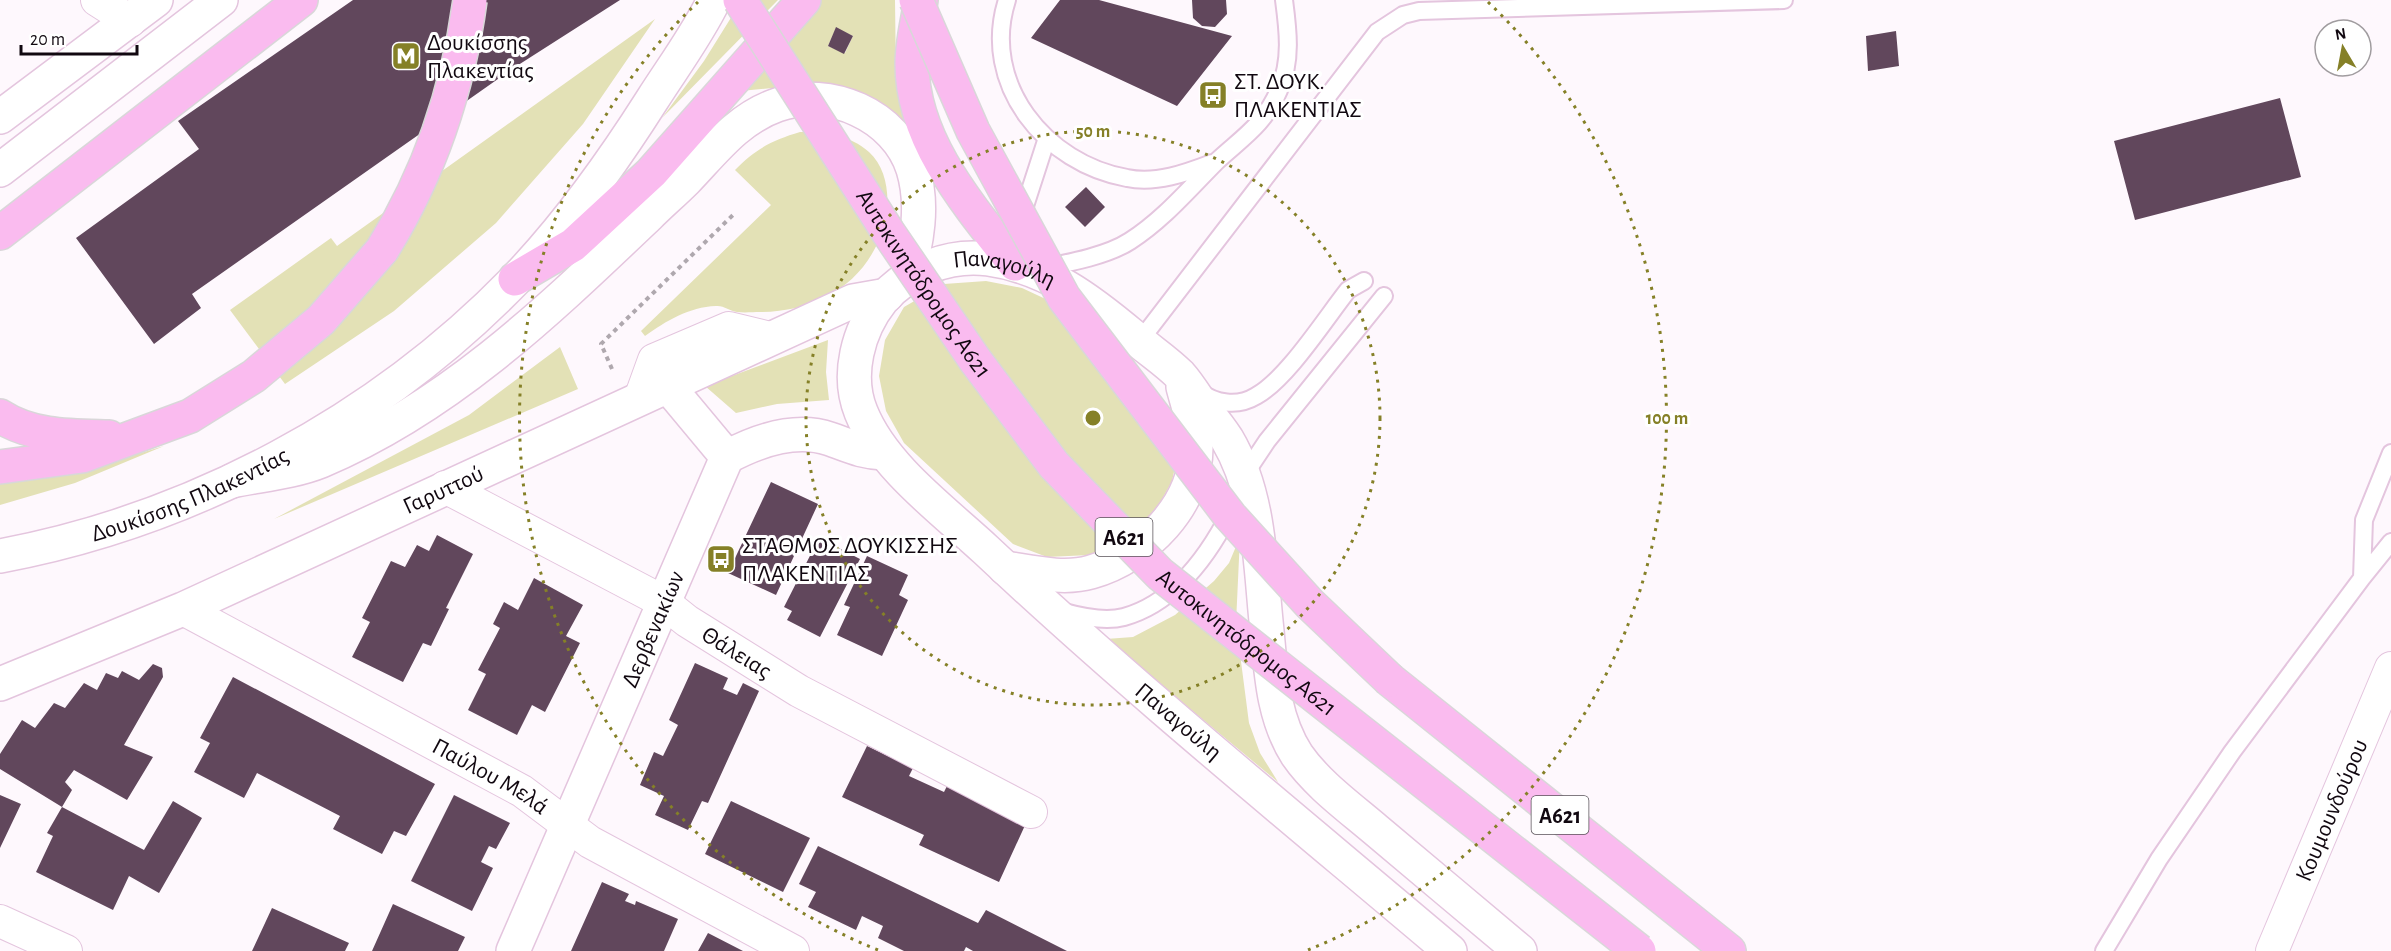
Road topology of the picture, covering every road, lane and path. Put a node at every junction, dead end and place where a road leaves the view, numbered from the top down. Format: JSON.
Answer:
{"nodes":[{"id":1,"x":97,"y":0,"type":"edge"},
{"id":2,"x":156,"y":0,"type":"edge"},
{"id":3,"x":220,"y":0,"type":"edge"},
{"id":4,"x":301,"y":0,"type":"edge"},
{"id":5,"x":470,"y":0,"type":"edge"},
{"id":6,"x":714,"y":0,"type":"edge"},
{"id":7,"x":740,"y":0,"type":"edge"},
{"id":8,"x":804,"y":0,"type":"edge"},
{"id":9,"x":918,"y":0,"type":"edge"},
{"id":10,"x":1007,"y":0,"type":"edge"},
{"id":11,"x":1284,"y":0,"type":"edge"},
{"id":12,"x":1784,"y":0,"type":"edge"},
{"id":13,"x":130,"y":21,"type":"junction"},
{"id":14,"x":0,"y":117,"type":"edge"},
{"id":15,"x":1046,"y":141,"type":"junction"},
{"id":16,"x":1218,"y":160,"type":"junction"},
{"id":17,"x":0,"y":170,"type":"edge"},
{"id":18,"x":735,"y":213,"type":"dead end"},
{"id":19,"x":0,"y":233,"type":"edge"},
{"id":20,"x":1024,"y":267,"type":"junction"},
{"id":21,"x":515,"y":279,"type":"junction"},
{"id":22,"x":1364,"y":281,"type":"dead end"},
{"id":23,"x":897,"y":286,"type":"junction"},
{"id":24,"x":1384,"y":296,"type":"dead end"},
{"id":25,"x":1139,"y":342,"type":"junction"},
{"id":26,"x":1181,"y":376,"type":"junction"},
{"id":27,"x":645,"y":395,"type":"junction"},
{"id":28,"x":0,"y":416,"type":"edge"},
{"id":29,"x":150,"y":433,"type":"junction"},
{"id":30,"x":883,"y":453,"type":"junction"},
{"id":31,"x":2391,"y":453,"type":"edge"},
{"id":32,"x":727,"y":457,"type":"junction"},
{"id":33,"x":0,"y":467,"type":"edge"},
{"id":34,"x":1243,"y":475,"type":"junction"},
{"id":35,"x":232,"y":481,"type":"junction"},
{"id":36,"x":445,"y":487,"type":"junction"},
{"id":37,"x":2391,"y":542,"type":"edge"},
{"id":38,"x":0,"y":556,"type":"edge"},
{"id":39,"x":1005,"y":568,"type":"junction"},
{"id":40,"x":2362,"y":578,"type":"junction"},
{"id":41,"x":662,"y":601,"type":"junction"},
{"id":42,"x":1046,"y":607,"type":"junction"},
{"id":43,"x":183,"y":609,"type":"junction"},
{"id":44,"x":2391,"y":668,"type":"edge"},
{"id":45,"x":0,"y":684,"type":"edge"},
{"id":46,"x":1031,"y":812,"type":"dead end"},
{"id":47,"x":568,"y":826,"type":"junction"},
{"id":48,"x":0,"y":921,"type":"edge"},
{"id":49,"x":66,"y":951,"type":"edge"},
{"id":50,"x":513,"y":951,"type":"edge"},
{"id":51,"x":792,"y":951,"type":"edge"},
{"id":52,"x":1450,"y":951,"type":"edge"},
{"id":53,"x":1520,"y":951,"type":"edge"},
{"id":54,"x":1639,"y":951,"type":"edge"},
{"id":55,"x":1729,"y":951,"type":"edge"},
{"id":56,"x":2104,"y":951,"type":"edge"},
{"id":57,"x":2272,"y":951,"type":"edge"}],
"edges":[{"from":1,"to":13,"type":"street"},
{"from":2,"to":13,"type":"main road"},
{"from":3,"to":17,"type":"main road"},
{"from":4,"to":19,"type":"highway"},
{"from":5,"to":29,"type":"highway","bridge":true},
{"from":6,"to":21,"type":"main road","name":"Δουκίσσης Πλακεντίας"},
{"from":7,"to":54,"type":"highway","name":"Αυτοκινητόδρομος Α621","number":"Α621","bridge":true},
{"from":8,"to":21,"type":"highway"},
{"from":9,"to":20,"type":"highway"},
{"from":9,"to":55,"type":"highway","number":"Α621","bridge":true},
{"from":10,"to":15,"type":"lane"},
{"from":11,"to":16,"type":"lane"},
{"from":12,"to":25,"type":"lane"},
{"from":13,"to":14,"type":"main road"},
{"from":15,"to":16,"type":"lane"},
{"from":15,"to":20,"type":"lane"},
{"from":16,"to":20,"type":"lane"},
{"from":18,"to":27,"type":"path"},
{"from":20,"to":23,"type":"main road","name":"Παναγούλη"},
{"from":20,"to":25,"type":"main road","name":"Παναγούλη"},
{"from":21,"to":35,"type":"main road","name":"Δουκίσσης Πλακεντίας"},
{"from":22,"to":26,"type":"lane"},
{"from":23,"to":27,"type":"main road","name":"Γαρυττού"},
{"from":23,"to":30,"type":"main road","name":"Παναγούλη"},
{"from":23,"to":35,"type":"main road"},
{"from":24,"to":34,"type":"lane"},
{"from":25,"to":26,"type":"main road","name":"Παναγούλη"},
{"from":26,"to":34,"type":"main road","name":"Παναγούλη"},
{"from":26,"to":39,"type":"main road"},
{"from":27,"to":32,"type":"main road"},
{"from":27,"to":36,"type":"main road","name":"Γαρυττού"},
{"from":28,"to":29,"type":"highway"},
{"from":29,"to":33,"type":"highway"},
{"from":30,"to":32,"type":"main road"},
{"from":30,"to":39,"type":"main road","name":"Παναγούλη"},
{"from":31,"to":40,"type":"lane"},
{"from":32,"to":41,"type":"main road","name":"Δερβενακίων"},
{"from":34,"to":42,"type":"lane"},
{"from":34,"to":53,"type":"main road","name":"Παναγούλη"},
{"from":35,"to":38,"type":"main road","name":"Δουκίσσης Πλακεντίας"},
{"from":36,"to":41,"type":"street","name":"Θάλειας"},
{"from":36,"to":43,"type":"main road","name":"Γαρυττού"},
{"from":37,"to":40,"type":"lane"},
{"from":39,"to":42,"type":"main road","name":"Παναγούλη"},
{"from":40,"to":56,"type":"lane"},
{"from":41,"to":46,"type":"street","name":"Θάλειας"},
{"from":41,"to":47,"type":"main road","name":"Δερβενακίων"},
{"from":42,"to":52,"type":"main road","name":"Παναγούλη"},
{"from":43,"to":45,"type":"main road","name":"Γαρυττού"},
{"from":43,"to":47,"type":"street","name":"Παύλου Μελά"},
{"from":44,"to":57,"type":"street","name":"Κουμουνδούρου"},
{"from":47,"to":50,"type":"main road","name":"Δερβενακίων"},
{"from":47,"to":51,"type":"street","name":"Παύλου Μελά"},
{"from":48,"to":49,"type":"street"}]}
